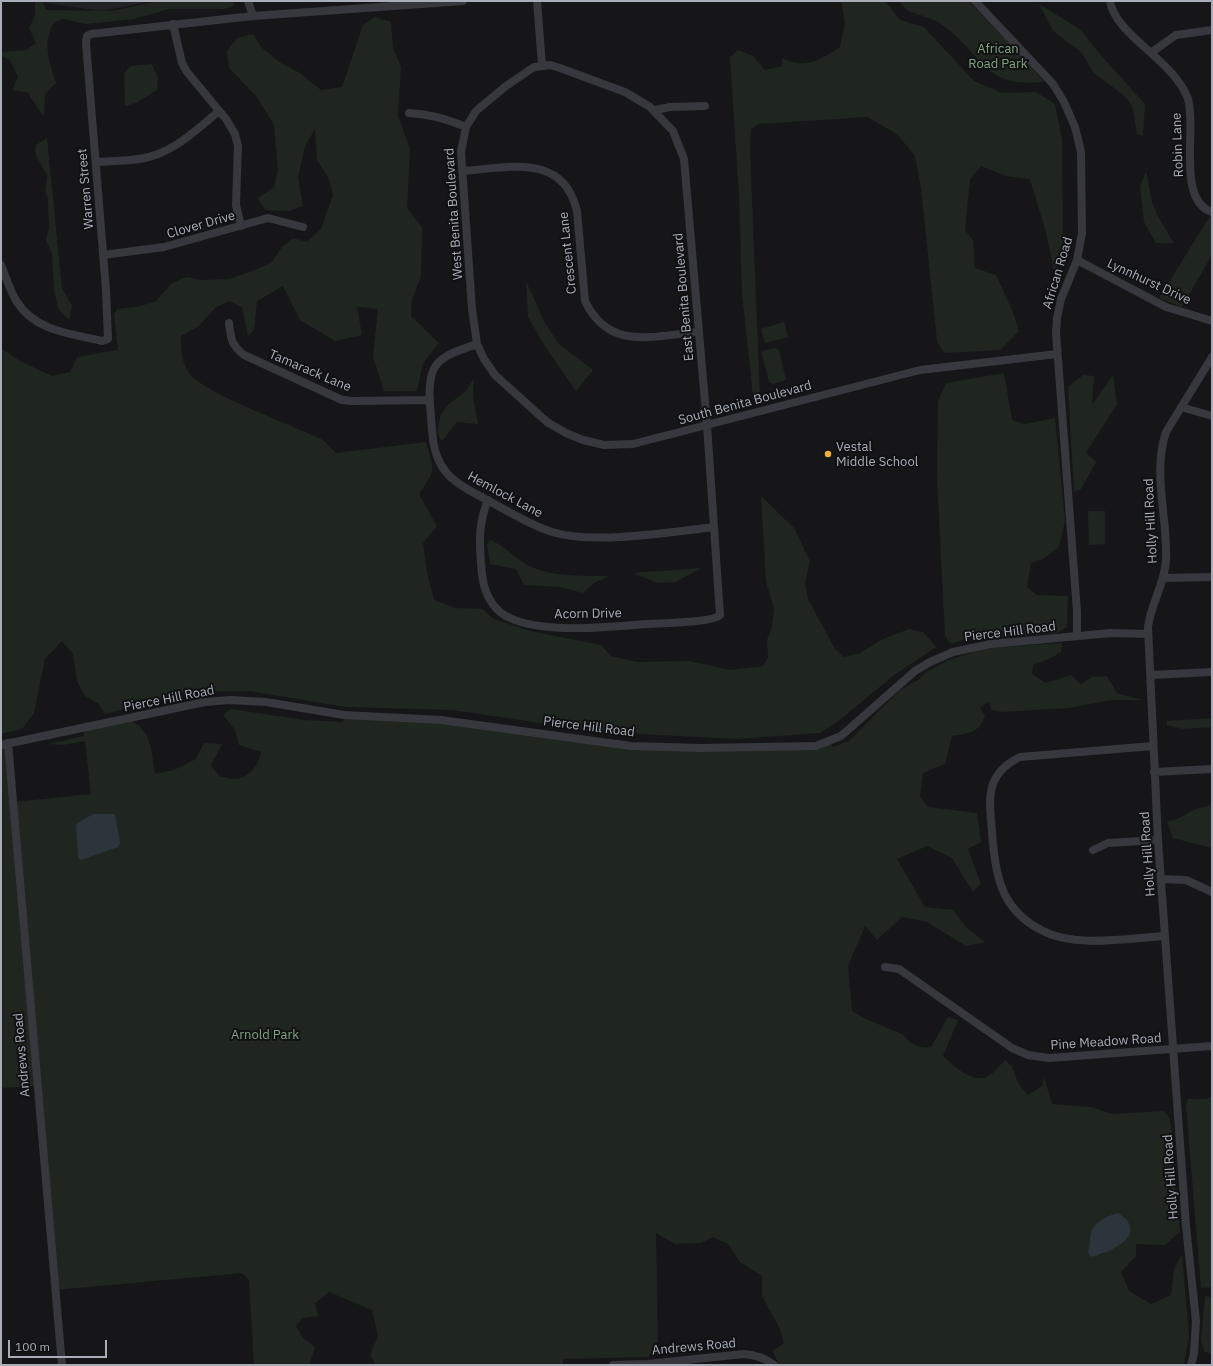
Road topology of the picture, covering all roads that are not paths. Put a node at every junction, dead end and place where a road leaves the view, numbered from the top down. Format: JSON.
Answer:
{"nodes":[{"id":1,"x":248,"y":1,"type":"edge"},
{"id":2,"x":463,"y":1,"type":"edge"},
{"id":3,"x":537,"y":1,"type":"edge"},
{"id":4,"x":975,"y":1,"type":"edge"},
{"id":5,"x":1110,"y":1,"type":"edge"},
{"id":6,"x":253,"y":16,"type":"junction"},
{"id":7,"x":173,"y":24,"type":"junction"},
{"id":8,"x":1212,"y":30,"type":"edge"},
{"id":9,"x":1152,"y":52,"type":"junction"},
{"id":10,"x":542,"y":65,"type":"junction"},
{"id":11,"x":705,"y":106,"type":"dead end"},
{"id":12,"x":655,"y":110,"type":"junction"},
{"id":13,"x":219,"y":111,"type":"junction"},
{"id":14,"x":409,"y":114,"type":"dead end"},
{"id":15,"x":466,"y":127,"type":"junction"},
{"id":16,"x":96,"y":162,"type":"junction"},
{"id":17,"x":462,"y":171,"type":"junction"},
{"id":18,"x":1212,"y":212,"type":"edge"},
{"id":19,"x":241,"y":226,"type":"junction"},
{"id":20,"x":303,"y":226,"type":"dead end"},
{"id":21,"x":103,"y":255,"type":"junction"},
{"id":22,"x":1077,"y":260,"type":"junction"},
{"id":23,"x":1,"y":265,"type":"edge"},
{"id":24,"x":1212,"y":321,"type":"edge"},
{"id":25,"x":229,"y":323,"type":"dead end"},
{"id":26,"x":698,"y":332,"type":"junction"},
{"id":27,"x":477,"y":344,"type":"junction"},
{"id":28,"x":1057,"y":354,"type":"junction"},
{"id":29,"x":1212,"y":357,"type":"edge"},
{"id":30,"x":430,"y":400,"type":"junction"},
{"id":31,"x":1181,"y":407,"type":"junction"},
{"id":32,"x":1212,"y":416,"type":"edge"},
{"id":33,"x":707,"y":425,"type":"junction"},
{"id":34,"x":488,"y":500,"type":"junction"},
{"id":35,"x":714,"y":528,"type":"junction"},
{"id":36,"x":1212,"y":577,"type":"edge"},
{"id":37,"x":1164,"y":578,"type":"junction"},
{"id":38,"x":720,"y":612,"type":"joint"},
{"id":39,"x":1148,"y":634,"type":"junction"},
{"id":40,"x":1077,"y":636,"type":"junction"},
{"id":41,"x":1212,"y":672,"type":"edge"},
{"id":42,"x":1150,"y":675,"type":"junction"},
{"id":43,"x":4,"y":744,"type":"edge"},
{"id":44,"x":1153,"y":746,"type":"junction"},
{"id":45,"x":1212,"y":769,"type":"edge"},
{"id":46,"x":1154,"y":772,"type":"junction"},
{"id":47,"x":1158,"y":840,"type":"junction"},
{"id":48,"x":1093,"y":850,"type":"dead end"},
{"id":49,"x":1161,"y":880,"type":"junction"},
{"id":50,"x":1212,"y":892,"type":"edge"},
{"id":51,"x":1165,"y":936,"type":"junction"},
{"id":52,"x":885,"y":967,"type":"dead end"},
{"id":53,"x":1212,"y":1046,"type":"edge"},
{"id":54,"x":1173,"y":1049,"type":"junction"},
{"id":55,"x":62,"y":1365,"type":"edge"},
{"id":56,"x":614,"y":1365,"type":"edge"},
{"id":57,"x":774,"y":1365,"type":"edge"},
{"id":58,"x":1192,"y":1365,"type":"edge"}],
"edges":[{"from":1,"to":6,"type":"street"},
{"from":2,"to":6,"type":"street"},
{"from":3,"to":10,"type":"street"},
{"from":4,"to":22,"type":"street","name":"African Road"},
{"from":5,"to":9,"type":"street","name":"Robin Lane"},
{"from":6,"to":7,"type":"street"},
{"from":7,"to":13,"type":"street"},
{"from":7,"to":16,"type":"street","name":"Warren Street"},
{"from":8,"to":9,"type":"street"},
{"from":9,"to":18,"type":"street","name":"Robin Lane"},
{"from":10,"to":12,"type":"street","name":"East Benita Boulevard"},
{"from":10,"to":15,"type":"street","name":"West Benita Boulevard"},
{"from":11,"to":12,"type":"street"},
{"from":12,"to":26,"type":"street","name":"East Benita Boulevard"},
{"from":13,"to":16,"type":"street"},
{"from":13,"to":19,"type":"street"},
{"from":14,"to":15,"type":"street"},
{"from":15,"to":17,"type":"street","name":"West Benita Boulevard"},
{"from":16,"to":21,"type":"street","name":"Warren Street"},
{"from":17,"to":26,"type":"street","name":"Crescent Lane"},
{"from":17,"to":27,"type":"street","name":"West Benita Boulevard"},
{"from":19,"to":20,"type":"street","name":"Clover Drive"},
{"from":19,"to":21,"type":"street","name":"Clover Drive"},
{"from":21,"to":23,"type":"street","name":"Warren Street"},
{"from":22,"to":24,"type":"street","name":"Lynnhurst Drive"},
{"from":22,"to":28,"type":"street","name":"African Road"},
{"from":25,"to":30,"type":"street","name":"Tamarack Lane"},
{"from":26,"to":33,"type":"street","name":"East Benita Boulevard"},
{"from":27,"to":30,"type":"street","name":"Hemlock Lane"},
{"from":27,"to":33,"type":"street","name":"South Benita Boulevard"},
{"from":28,"to":33,"type":"street","name":"South Benita Boulevard"},
{"from":28,"to":40,"type":"street","name":"African Road"},
{"from":29,"to":31,"type":"street","name":"Holly Hill Road"},
{"from":30,"to":34,"type":"street","name":"Hemlock Lane"},
{"from":31,"to":32,"type":"street"},
{"from":31,"to":37,"type":"street","name":"Holly Hill Road"},
{"from":33,"to":35,"type":"street","name":"East Benita Boulevard"},
{"from":34,"to":35,"type":"street","name":"Hemlock Lane"},
{"from":34,"to":38,"type":"street","name":"Acorn Drive"},
{"from":35,"to":38,"type":"street","name":"East Benita Boulevard"},
{"from":36,"to":37,"type":"street"},
{"from":37,"to":39,"type":"street","name":"Holly Hill Road"},
{"from":39,"to":40,"type":"street","name":"Pierce Hill Road"},
{"from":39,"to":42,"type":"street","name":"Holly Hill Road"},
{"from":40,"to":43,"type":"street","name":"Pierce Hill Road"},
{"from":41,"to":42,"type":"street"},
{"from":42,"to":44,"type":"street","name":"Holly Hill Road"},
{"from":43,"to":55,"type":"street","name":"Andrews Road"},
{"from":44,"to":46,"type":"street","name":"Holly Hill Road"},
{"from":44,"to":51,"type":"street"},
{"from":45,"to":46,"type":"street"},
{"from":46,"to":47,"type":"street","name":"Holly Hill Road"},
{"from":47,"to":48,"type":"street"},
{"from":47,"to":49,"type":"street","name":"Holly Hill Road"},
{"from":49,"to":50,"type":"street"},
{"from":49,"to":51,"type":"street","name":"Holly Hill Road"},
{"from":51,"to":54,"type":"street","name":"Holly Hill Road"},
{"from":52,"to":54,"type":"street","name":"Pine Meadow Road"},
{"from":53,"to":54,"type":"street","name":"Pine Meadow Road"},
{"from":54,"to":58,"type":"street","name":"Holly Hill Road"},
{"from":56,"to":57,"type":"street","name":"Andrews Road"}]}
